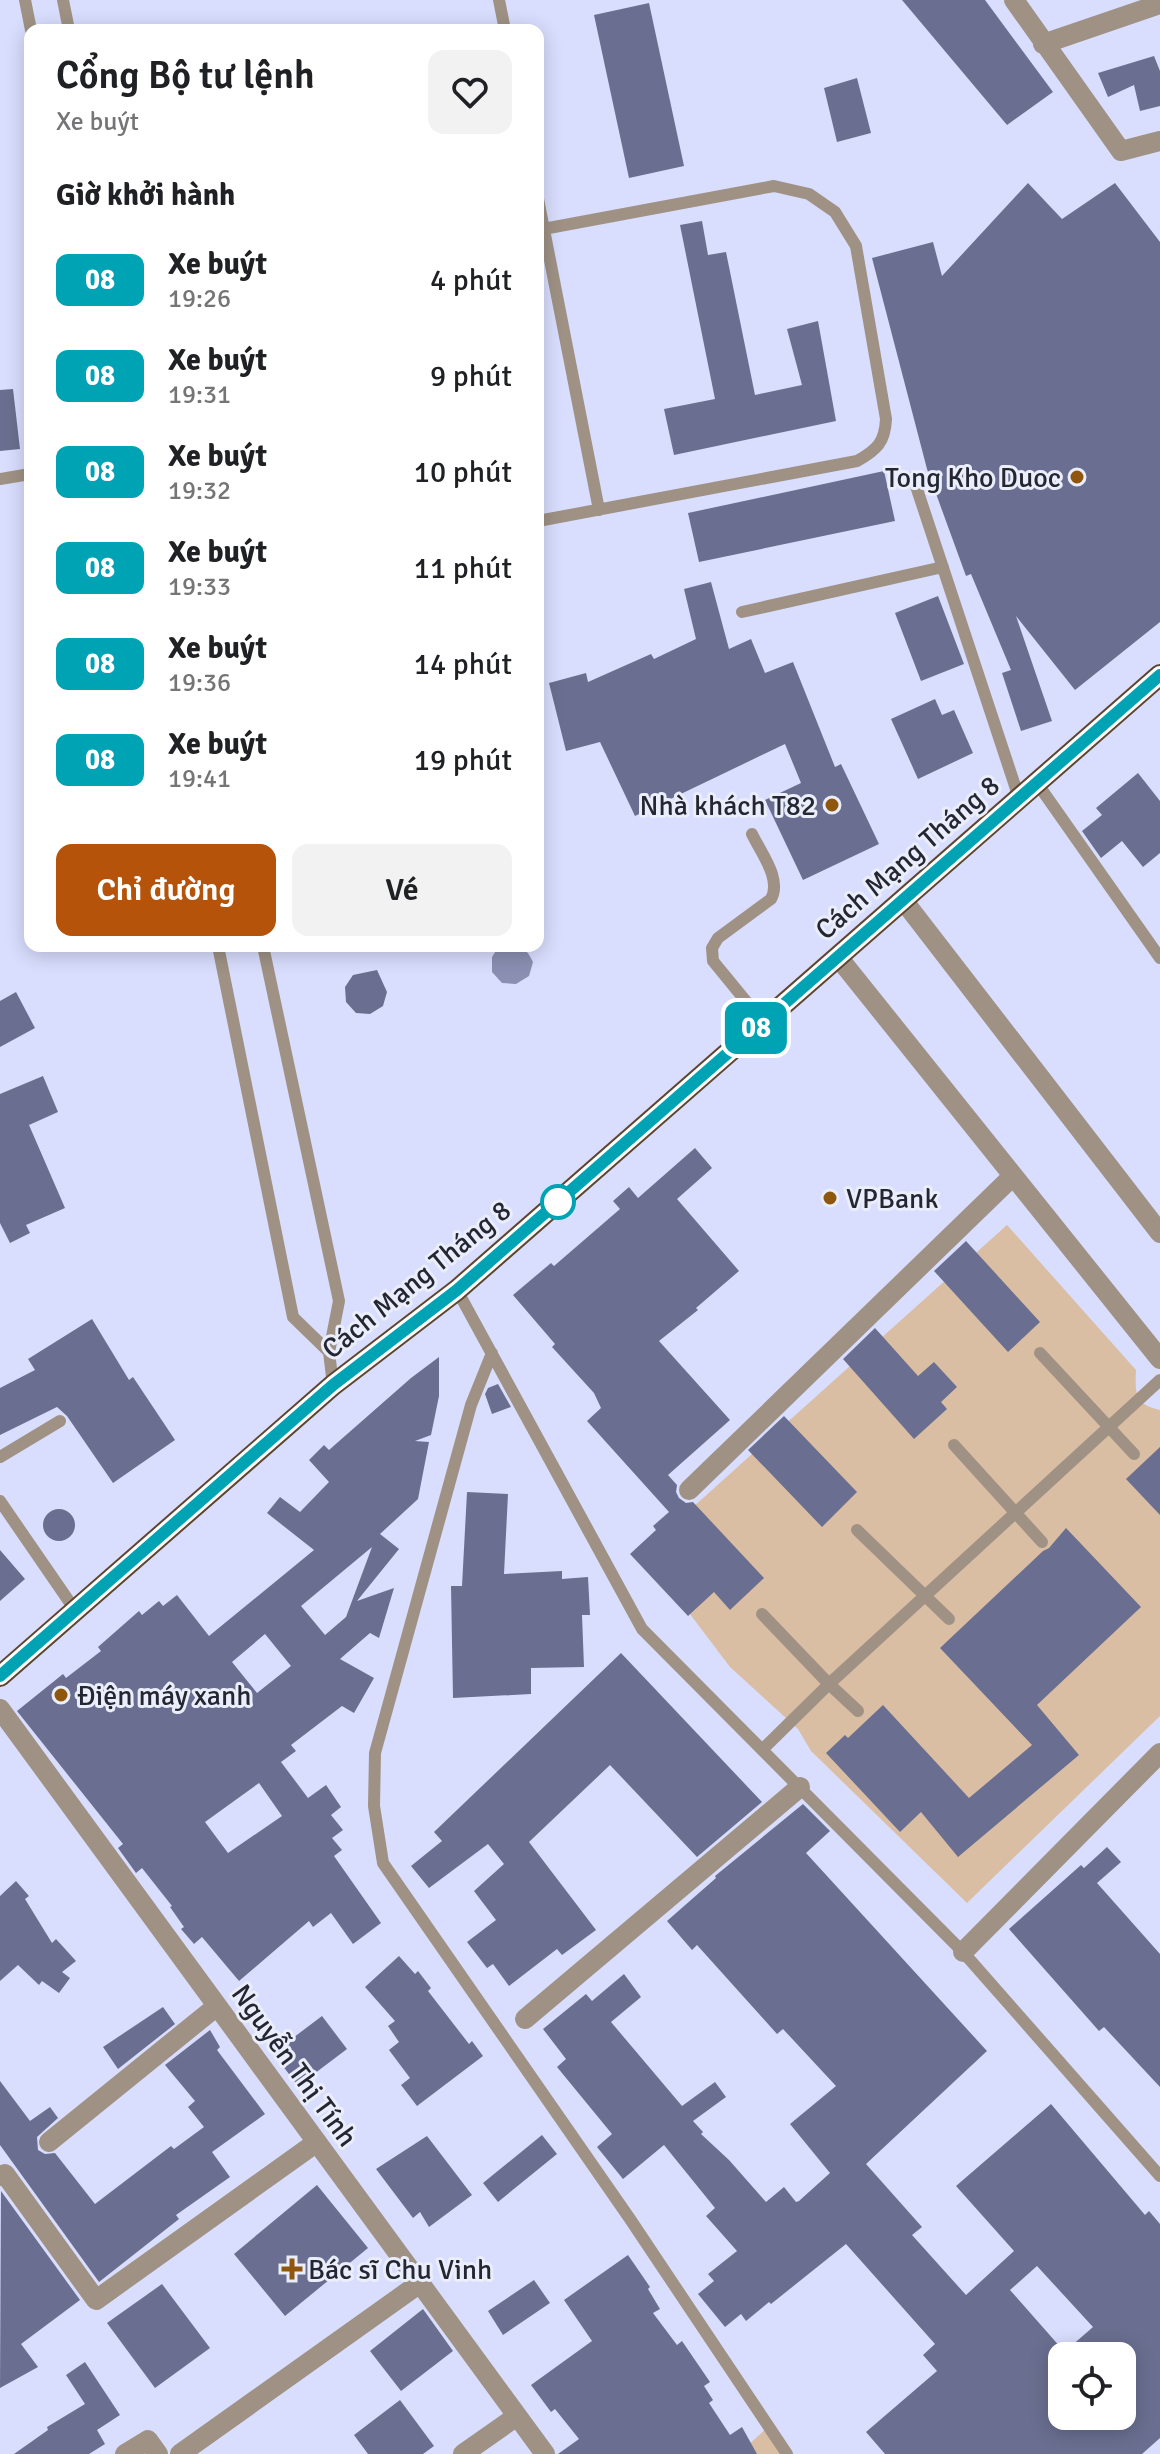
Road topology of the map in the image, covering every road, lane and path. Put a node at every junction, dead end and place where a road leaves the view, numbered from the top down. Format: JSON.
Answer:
{"nodes":[{"id":1,"x":25,"y":0,"type":"edge"},
{"id":2,"x":63,"y":0,"type":"edge"},
{"id":3,"x":499,"y":0,"type":"edge"},
{"id":4,"x":1014,"y":0,"type":"edge"},
{"id":5,"x":1160,"y":4,"type":"edge"},
{"id":6,"x":30,"y":24,"type":"edge"},
{"id":7,"x":68,"y":24,"type":"edge"},
{"id":8,"x":504,"y":24,"type":"edge"},
{"id":9,"x":1043,"y":44,"type":"junction"},
{"id":10,"x":1160,"y":141,"type":"edge"},
{"id":11,"x":544,"y":229,"type":"edge"},
{"id":12,"x":544,"y":244,"type":"edge"},
{"id":13,"x":24,"y":475,"type":"edge"},
{"id":14,"x":913,"y":477,"type":"dead end"},
{"id":15,"x":0,"y":479,"type":"edge"},
{"id":16,"x":599,"y":510,"type":"junction"},
{"id":17,"x":544,"y":520,"type":"edge"},
{"id":18,"x":943,"y":567,"type":"junction"},
{"id":19,"x":742,"y":612,"type":"dead end"},
{"id":20,"x":1160,"y":675,"type":"edge"},
{"id":21,"x":1037,"y":783,"type":"junction"},
{"id":22,"x":1019,"y":798,"type":"junction"},
{"id":23,"x":752,"y":834,"type":"dead end"},
{"id":24,"x":903,"y":900,"type":"junction"},
{"id":25,"x":219,"y":952,"type":"edge"},
{"id":26,"x":264,"y":952,"type":"edge"},
{"id":27,"x":838,"y":957,"type":"junction"},
{"id":28,"x":1160,"y":958,"type":"edge"},
{"id":29,"x":763,"y":1022,"type":"junction"},
{"id":30,"x":1013,"y":1176,"type":"junction"},
{"id":31,"x":1160,"y":1233,"type":"edge"},
{"id":32,"x":457,"y":1290,"type":"junction"},
{"id":33,"x":329,"y":1352,"type":"junction"},
{"id":34,"x":492,"y":1353,"type":"junction"},
{"id":35,"x":1040,"y":1353,"type":"dead end"},
{"id":36,"x":1160,"y":1359,"type":"edge"},
{"id":37,"x":1160,"y":1380,"type":"edge"},
{"id":38,"x":333,"y":1385,"type":"junction"},
{"id":39,"x":60,"y":1421,"type":"dead end"},
{"id":40,"x":1108,"y":1427,"type":"junction"},
{"id":41,"x":954,"y":1445,"type":"dead end"},
{"id":42,"x":1134,"y":1454,"type":"dead end"},
{"id":43,"x":0,"y":1457,"type":"edge"},
{"id":44,"x":689,"y":1490,"type":"dead end"},
{"id":45,"x":0,"y":1501,"type":"edge"},
{"id":46,"x":1016,"y":1512,"type":"junction"},
{"id":47,"x":857,"y":1530,"type":"dead end"},
{"id":48,"x":1042,"y":1542,"type":"dead end"},
{"id":49,"x":925,"y":1596,"type":"junction"},
{"id":50,"x":75,"y":1610,"type":"junction"},
{"id":51,"x":762,"y":1614,"type":"dead end"},
{"id":52,"x":949,"y":1619,"type":"dead end"},
{"id":53,"x":0,"y":1676,"type":"edge"},
{"id":54,"x":829,"y":1684,"type":"junction"},
{"id":55,"x":0,"y":1709,"type":"edge"},
{"id":56,"x":858,"y":1711,"type":"dead end"},
{"id":57,"x":762,"y":1750,"type":"junction"},
{"id":58,"x":1160,"y":1753,"type":"edge"},
{"id":59,"x":800,"y":1787,"type":"junction"},
{"id":60,"x":963,"y":1952,"type":"junction"},
{"id":61,"x":217,"y":2006,"type":"junction"},
{"id":62,"x":525,"y":2019,"type":"dead end"},
{"id":63,"x":49,"y":2142,"type":"dead end"},
{"id":64,"x":317,"y":2142,"type":"junction"},
{"id":65,"x":0,"y":2176,"type":"edge"},
{"id":66,"x":1160,"y":2176,"type":"edge"},
{"id":67,"x":420,"y":2283,"type":"junction"},
{"id":68,"x":517,"y":2416,"type":"junction"},
{"id":69,"x":125,"y":2454,"type":"edge"},
{"id":70,"x":158,"y":2454,"type":"edge"},
{"id":71,"x":180,"y":2454,"type":"edge"},
{"id":72,"x":463,"y":2454,"type":"edge"},
{"id":73,"x":545,"y":2454,"type":"edge"},
{"id":74,"x":787,"y":2454,"type":"edge"}],
"edges":[{"from":1,"to":6,"type":"lane"},
{"from":2,"to":7,"type":"lane"},
{"from":3,"to":8,"type":"lane"},
{"from":4,"to":9,"type":"street"},
{"from":5,"to":9,"type":"street"},
{"from":9,"to":10,"type":"street"},
{"from":11,"to":16,"type":"lane"},
{"from":12,"to":16,"type":"lane"},
{"from":13,"to":15,"type":"lane"},
{"from":14,"to":18,"type":"lane"},
{"from":16,"to":17,"type":"lane"},
{"from":18,"to":19,"type":"lane"},
{"from":18,"to":22,"type":"lane"},
{"from":20,"to":21,"type":"highway","name":"Cách Mạng Tháng 8"},
{"from":21,"to":22,"type":"highway","name":"Cách Mạng Tháng 8"},
{"from":21,"to":28,"type":"lane"},
{"from":22,"to":24,"type":"highway","name":"Cách Mạng Tháng 8"},
{"from":23,"to":29,"type":"lane"},
{"from":24,"to":27,"type":"highway","name":"Cách Mạng Tháng 8"},
{"from":24,"to":31,"type":"street"},
{"from":25,"to":33,"type":"lane"},
{"from":26,"to":33,"type":"lane"},
{"from":27,"to":29,"type":"highway","name":"Cách Mạng Tháng 8"},
{"from":27,"to":30,"type":"street"},
{"from":29,"to":32,"type":"highway","name":"Cách Mạng Tháng 8"},
{"from":30,"to":36,"type":"street"},
{"from":30,"to":44,"type":"street"},
{"from":32,"to":34,"type":"lane"},
{"from":32,"to":38,"type":"highway","name":"Cách Mạng Tháng 8"},
{"from":33,"to":38,"type":"lane"},
{"from":34,"to":57,"type":"lane"},
{"from":34,"to":74,"type":"lane"},
{"from":35,"to":40,"type":"lane"},
{"from":37,"to":40,"type":"lane"},
{"from":38,"to":50,"type":"highway","name":"Cách Mạng Tháng 8"},
{"from":39,"to":43,"type":"lane"},
{"from":40,"to":42,"type":"lane"},
{"from":40,"to":46,"type":"lane"},
{"from":41,"to":46,"type":"lane"},
{"from":45,"to":50,"type":"lane"},
{"from":46,"to":48,"type":"lane"},
{"from":46,"to":49,"type":"lane"},
{"from":47,"to":49,"type":"lane"},
{"from":49,"to":52,"type":"lane"},
{"from":49,"to":54,"type":"lane"},
{"from":50,"to":53,"type":"highway","name":"Cách Mạng Tháng 8"},
{"from":51,"to":54,"type":"lane"},
{"from":54,"to":56,"type":"lane"},
{"from":54,"to":57,"type":"lane"},
{"from":55,"to":61,"type":"street","name":"Nguyễn Thị Tính"},
{"from":57,"to":59,"type":"lane"},
{"from":58,"to":60,"type":"street"},
{"from":59,"to":60,"type":"lane"},
{"from":59,"to":62,"type":"street"},
{"from":60,"to":66,"type":"lane"},
{"from":61,"to":63,"type":"street"},
{"from":61,"to":64,"type":"street","name":"Nguyễn Thị Tính"},
{"from":64,"to":65,"type":"street"},
{"from":64,"to":67,"type":"street","name":"Nguyễn Thị Tính"},
{"from":67,"to":68,"type":"street","name":"Nguyễn Thị Tính"},
{"from":67,"to":71,"type":"street"},
{"from":68,"to":72,"type":"street"},
{"from":68,"to":73,"type":"street","name":"Nguyễn Thị Tính"},
{"from":69,"to":70,"type":"street"}]}
